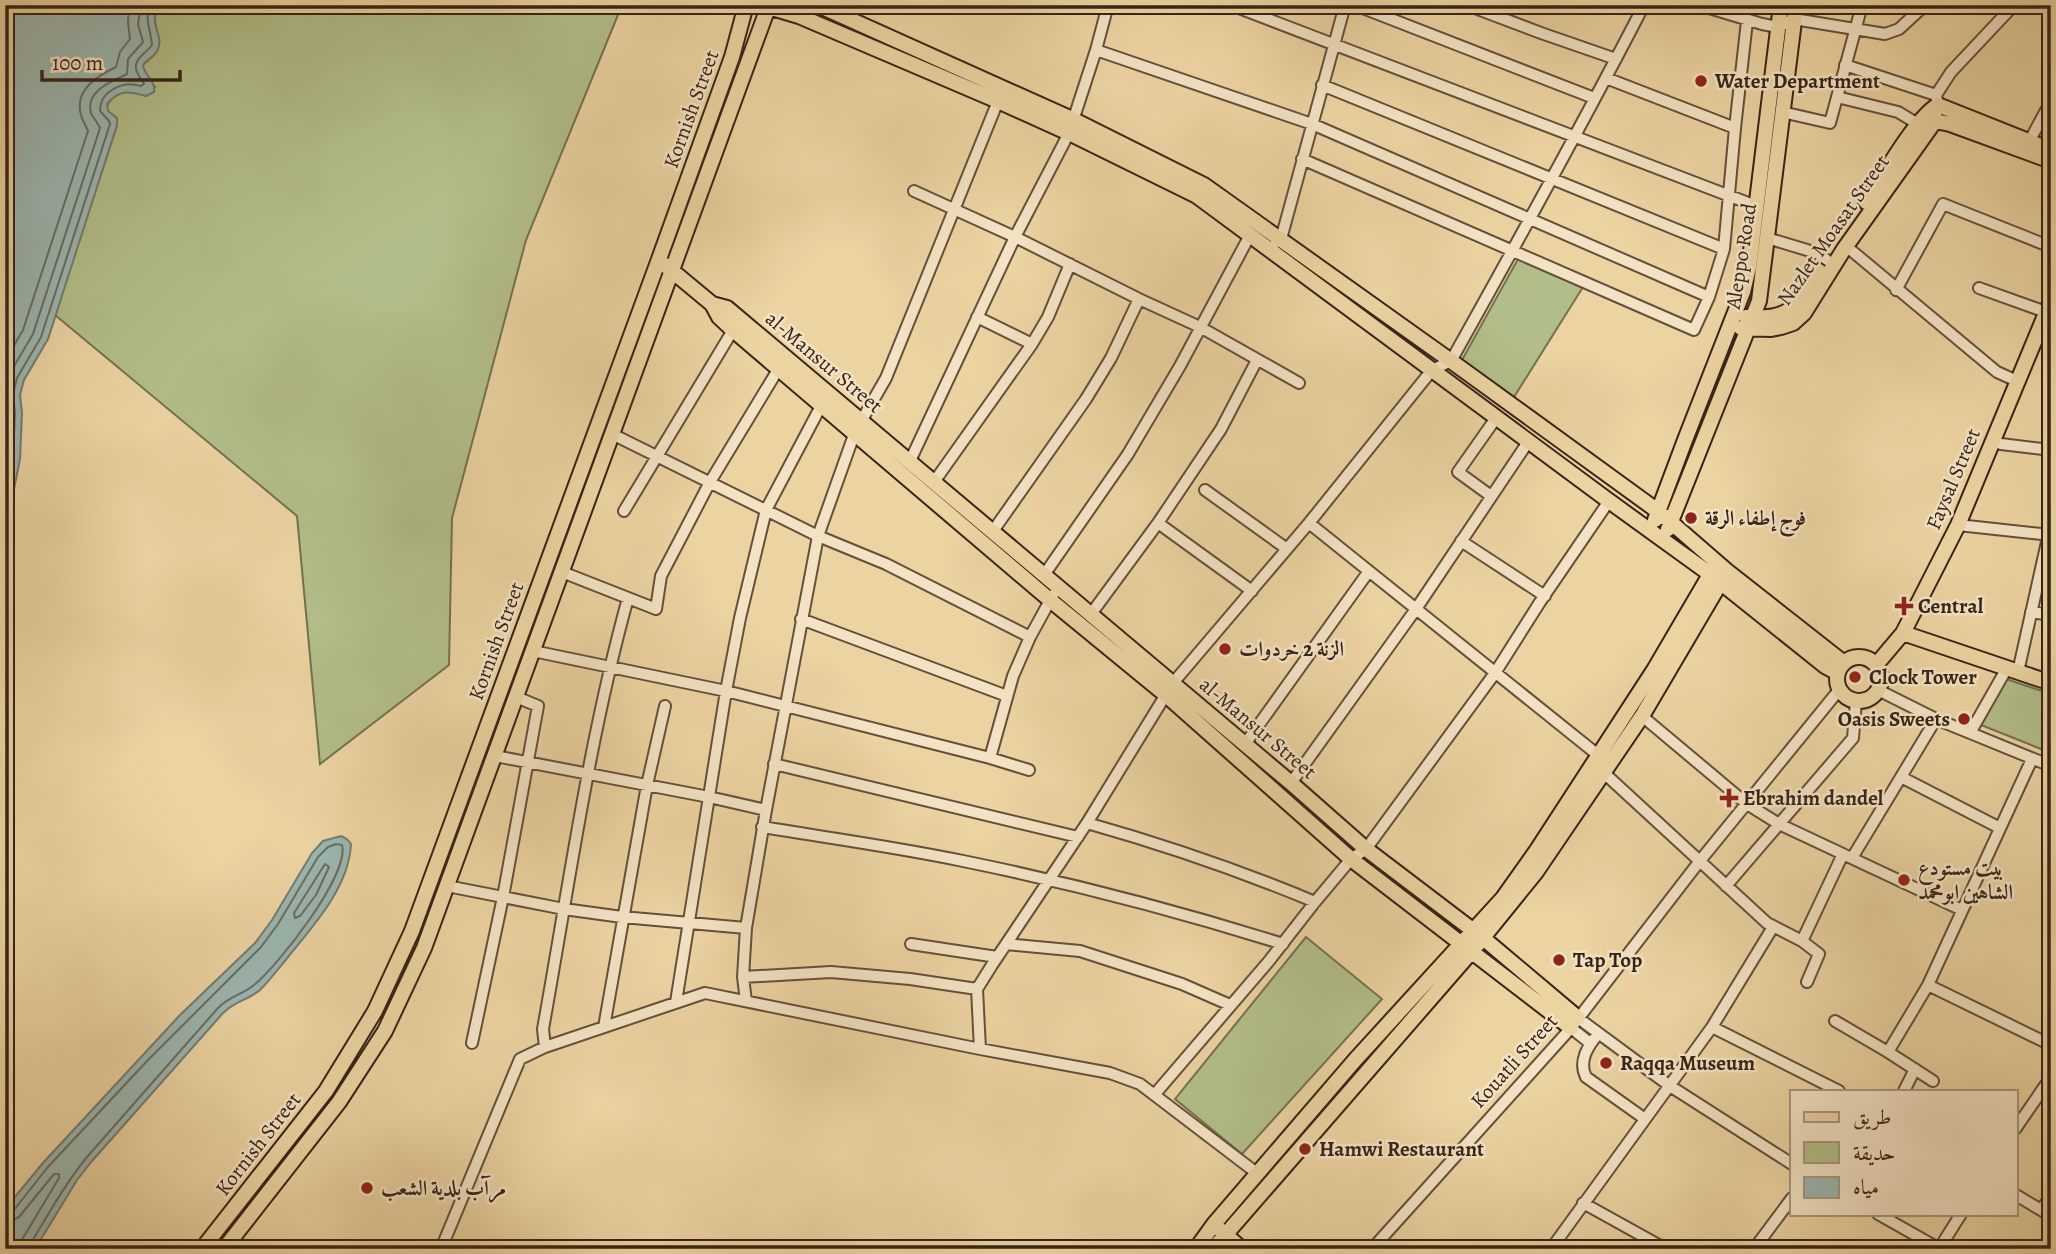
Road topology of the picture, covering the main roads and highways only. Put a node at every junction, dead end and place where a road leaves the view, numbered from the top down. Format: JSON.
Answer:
{"nodes":[{"id":1,"x":746,"y":5,"type":"edge"},
{"id":2,"x":818,"y":5,"type":"edge"},
{"id":3,"x":1781,"y":5,"type":"edge"},
{"id":4,"x":766,"y":6,"type":"edge"},
{"id":5,"x":1795,"y":12,"type":"edge"},
{"id":6,"x":1071,"y":126,"type":"junction"},
{"id":7,"x":2051,"y":150,"type":"edge"},
{"id":8,"x":2051,"y":161,"type":"edge"},
{"id":9,"x":685,"y":188,"type":"junction"},
{"id":10,"x":699,"y":196,"type":"junction"},
{"id":11,"x":659,"y":262,"type":"junction"},
{"id":12,"x":672,"y":270,"type":"junction"},
{"id":13,"x":712,"y":304,"type":"junction"},
{"id":14,"x":2048,"y":306,"type":"edge"},
{"id":15,"x":1732,"y":321,"type":"junction"},
{"id":16,"x":1751,"y":323,"type":"junction"},
{"id":17,"x":783,"y":363,"type":"junction"},
{"id":18,"x":859,"y":427,"type":"junction"},
{"id":19,"x":1659,"y":513,"type":"junction"},
{"id":20,"x":1671,"y":523,"type":"junction"},
{"id":21,"x":1657,"y":535,"type":"junction"},
{"id":22,"x":1719,"y":572,"type":"junction"},
{"id":23,"x":1903,"y":633,"type":"junction"},
{"id":24,"x":1876,"y":665,"type":"junction"},
{"id":25,"x":1841,"y":668,"type":"junction"},
{"id":26,"x":2051,"y":683,"type":"edge"},
{"id":27,"x":1170,"y":689,"type":"junction"},
{"id":28,"x":1478,"y":934,"type":"junction"},
{"id":29,"x":1467,"y":947,"type":"junction"},
{"id":30,"x":1219,"y":1229,"type":"junction"},
{"id":31,"x":1208,"y":1246,"type":"edge"},
{"id":32,"x":202,"y":1249,"type":"edge"},
{"id":33,"x":224,"y":1249,"type":"edge"},
{"id":34,"x":1242,"y":1249,"type":"edge"}],
"edges":[{"from":1,"to":9,"type":"main road","name":"Kornish Street"},
{"from":2,"to":6,"type":"main road"},
{"from":3,"to":15,"type":"main road","name":"Aleppo Road"},
{"from":4,"to":6,"type":"main road"},
{"from":4,"to":10,"type":"main road","name":"Kornish Street"},
{"from":5,"to":16,"type":"main road","name":"Aleppo Road"},
{"from":6,"to":19,"type":"main road"},
{"from":6,"to":21,"type":"main road"},
{"from":7,"to":16,"type":"main road","name":"Nazlet Moasat Street"},
{"from":8,"to":16,"type":"main road","name":"Nazlet Moasat Street"},
{"from":9,"to":10,"type":"main road"},
{"from":9,"to":11,"type":"main road","name":"Kornish Street"},
{"from":10,"to":12,"type":"main road","name":"Kornish Street"},
{"from":11,"to":12,"type":"main road","name":"al-Mansur Street"},
{"from":11,"to":32,"type":"main road","name":"Kornish Street"},
{"from":12,"to":13,"type":"main road","name":"al-Mansur Street"},
{"from":12,"to":33,"type":"main road","name":"Kornish Street"},
{"from":13,"to":17,"type":"main road","name":"al-Mansur Street"},
{"from":13,"to":17,"type":"main road","name":"al-Mansur Street"},
{"from":14,"to":23,"type":"main road","name":"Faysal Street"},
{"from":15,"to":16,"type":"main road","name":"Nazlet Moasat Street"},
{"from":15,"to":19,"type":"main road","name":"Aleppo Road"},
{"from":16,"to":20,"type":"main road","name":"Aleppo Road"},
{"from":17,"to":18,"type":"main road","name":"al-Mansur Street"},
{"from":17,"to":18,"type":"main road","name":"al-Mansur Street"},
{"from":18,"to":27,"type":"main road","name":"al-Mansur Street"},
{"from":18,"to":27,"type":"main road","name":"al-Mansur Street"},
{"from":19,"to":20,"type":"main road"},
{"from":19,"to":21,"type":"main road","name":"Aleppo Road"},
{"from":20,"to":21,"type":"main road","name":"Aleppo Road"},
{"from":20,"to":22,"type":"main road"},
{"from":21,"to":22,"type":"main road"},
{"from":22,"to":25,"type":"main road"},
{"from":22,"to":28,"type":"main road"},
{"from":22,"to":28,"type":"main road"},
{"from":23,"to":24,"type":"main road","name":"Faysal Street"},
{"from":23,"to":26,"type":"main road"},
{"from":24,"to":25,"type":"main road"},
{"from":24,"to":25,"type":"main road"},
{"from":27,"to":28,"type":"main road","name":"al-Mansur Street"},
{"from":27,"to":29,"type":"main road","name":"al-Mansur Street"},
{"from":28,"to":29,"type":"main road"},
{"from":28,"to":29,"type":"main road","name":"al-Mansur Street"},
{"from":29,"to":30,"type":"main road"},
{"from":29,"to":30,"type":"main road"},
{"from":30,"to":31,"type":"main road"},
{"from":30,"to":34,"type":"main road"}]}
